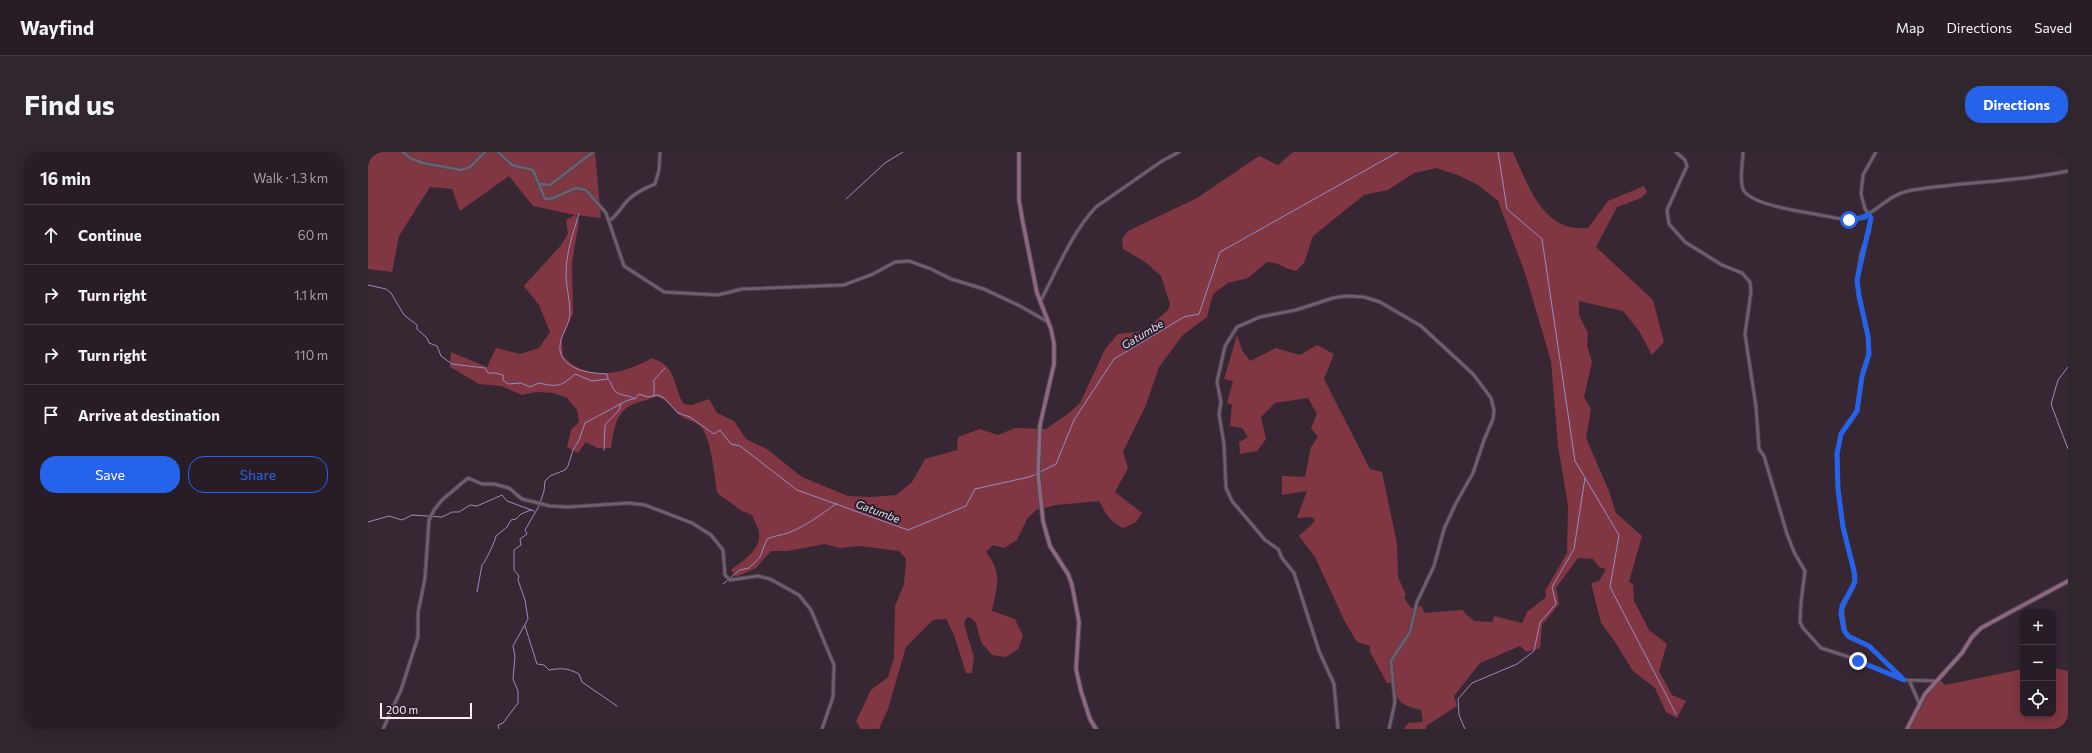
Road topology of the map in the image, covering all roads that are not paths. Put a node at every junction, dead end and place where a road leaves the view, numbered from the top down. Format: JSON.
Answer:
{"nodes":[{"id":1,"x":404,"y":152,"type":"edge"},
{"id":2,"x":485,"y":152,"type":"edge"},
{"id":3,"x":498,"y":152,"type":"edge"},
{"id":4,"x":593,"y":152,"type":"edge"},
{"id":5,"x":660,"y":152,"type":"edge"},
{"id":6,"x":1019,"y":152,"type":"edge"},
{"id":7,"x":1179,"y":152,"type":"edge"},
{"id":8,"x":1676,"y":152,"type":"edge"},
{"id":9,"x":1743,"y":152,"type":"edge"},
{"id":10,"x":1876,"y":152,"type":"edge"},
{"id":11,"x":2068,"y":171,"type":"edge"},
{"id":12,"x":540,"y":184,"type":"junction"},
{"id":13,"x":1868,"y":214,"type":"junction"},
{"id":14,"x":609,"y":221,"type":"junction"},
{"id":15,"x":1040,"y":302,"type":"junction"},
{"id":16,"x":1048,"y":322,"type":"junction"},
{"id":17,"x":2068,"y":580,"type":"edge"},
{"id":18,"x":1904,"y":680,"type":"junction"},
{"id":19,"x":1936,"y":681,"type":"junction"},
{"id":20,"x":1909,"y":682,"type":"junction"},
{"id":21,"x":1920,"y":705,"type":"junction"},
{"id":22,"x":383,"y":729,"type":"edge"},
{"id":23,"x":822,"y":729,"type":"edge"},
{"id":24,"x":1096,"y":729,"type":"edge"},
{"id":25,"x":1338,"y":729,"type":"edge"},
{"id":26,"x":1389,"y":729,"type":"edge"},
{"id":27,"x":1907,"y":729,"type":"edge"}],
"edges":[{"from":1,"to":2,"type":"street"},
{"from":3,"to":12,"type":"street"},
{"from":4,"to":12,"type":"street"},
{"from":5,"to":14,"type":"street"},
{"from":6,"to":15,"type":"main road"},
{"from":7,"to":15,"type":"street"},
{"from":8,"to":18,"type":"street"},
{"from":9,"to":13,"type":"street"},
{"from":10,"to":13,"type":"street"},
{"from":11,"to":13,"type":"street"},
{"from":12,"to":14,"type":"street"},
{"from":13,"to":18,"type":"street"},
{"from":14,"to":16,"type":"street"},
{"from":15,"to":16,"type":"main road"},
{"from":16,"to":24,"type":"main road"},
{"from":17,"to":19,"type":"main road"},
{"from":18,"to":20,"type":"street"},
{"from":19,"to":20,"type":"street"},
{"from":19,"to":21,"type":"main road"},
{"from":20,"to":21,"type":"street"},
{"from":21,"to":27,"type":"main road"},
{"from":22,"to":23,"type":"street"},
{"from":25,"to":26,"type":"street"}]}
